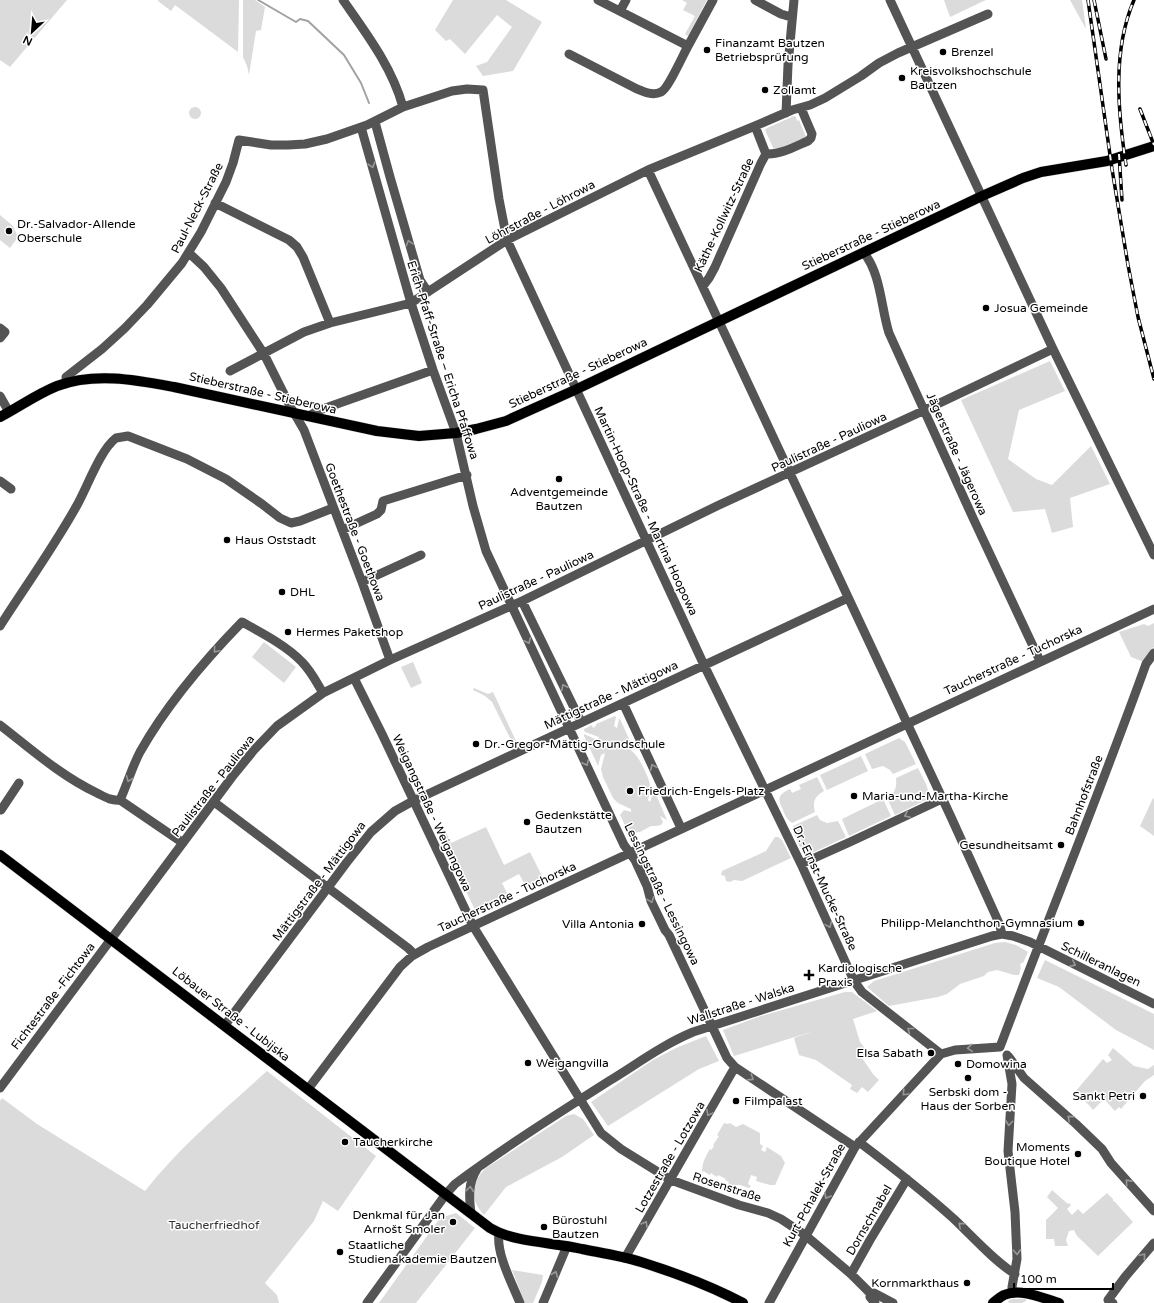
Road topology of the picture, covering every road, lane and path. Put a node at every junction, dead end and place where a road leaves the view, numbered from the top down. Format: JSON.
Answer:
{"nodes":[{"id":1,"x":342,"y":0,"type":"edge"},
{"id":2,"x":598,"y":0,"type":"edge"},
{"id":3,"x":626,"y":0,"type":"edge"},
{"id":4,"x":713,"y":0,"type":"edge"},
{"id":5,"x":755,"y":0,"type":"edge"},
{"id":6,"x":794,"y":0,"type":"edge"},
{"id":7,"x":890,"y":0,"type":"edge"},
{"id":8,"x":620,"y":11,"type":"junction"},
{"id":9,"x":988,"y":14,"type":"dead end"},
{"id":10,"x":791,"y":17,"type":"junction"},
{"id":11,"x":688,"y":46,"type":"junction"},
{"id":12,"x":912,"y":47,"type":"junction"},
{"id":13,"x":569,"y":54,"type":"dead end"},
{"id":14,"x":403,"y":107,"type":"junction"},
{"id":15,"x":801,"y":108,"type":"junction"},
{"id":16,"x":786,"y":113,"type":"junction"},
{"id":17,"x":375,"y":122,"type":"junction"},
{"id":18,"x":755,"y":126,"type":"junction"},
{"id":19,"x":361,"y":127,"type":"junction"},
{"id":20,"x":1154,"y":146,"type":"edge"},
{"id":21,"x":766,"y":154,"type":"junction"},
{"id":22,"x":648,"y":170,"type":"junction"},
{"id":23,"x":982,"y":196,"type":"junction"},
{"id":24,"x":215,"y":203,"type":"junction"},
{"id":25,"x":508,"y":240,"type":"junction"},
{"id":26,"x":189,"y":253,"type":"junction"},
{"id":27,"x":864,"y":253,"type":"junction"},
{"id":28,"x":703,"y":286,"type":"junction"},
{"id":29,"x":428,"y":292,"type":"junction"},
{"id":30,"x":411,"y":303,"type":"junction"},
{"id":31,"x":719,"y":321,"type":"junction"},
{"id":32,"x":330,"y":323,"type":"junction"},
{"id":33,"x":0,"y":328,"type":"edge"},
{"id":34,"x":0,"y":338,"type":"edge"},
{"id":35,"x":1053,"y":349,"type":"junction"},
{"id":36,"x":264,"y":354,"type":"junction"},
{"id":37,"x":433,"y":370,"type":"junction"},
{"id":38,"x":230,"y":371,"type":"dead end"},
{"id":39,"x":67,"y":383,"type":"junction"},
{"id":40,"x":577,"y":389,"type":"junction"},
{"id":41,"x":0,"y":396,"type":"edge"},
{"id":42,"x":925,"y":410,"type":"junction"},
{"id":43,"x":294,"y":413,"type":"junction"},
{"id":44,"x":5,"y":414,"type":"edge"},
{"id":45,"x":309,"y":416,"type":"junction"},
{"id":46,"x":456,"y":433,"type":"junction"},
{"id":47,"x":789,"y":473,"type":"junction"},
{"id":48,"x":467,"y":475,"type":"junction"},
{"id":49,"x":0,"y":481,"type":"edge"},
{"id":50,"x":11,"y":489,"type":"dead end"},
{"id":51,"x":333,"y":508,"type":"junction"},
{"id":52,"x":342,"y":530,"type":"junction"},
{"id":53,"x":647,"y":541,"type":"junction"},
{"id":54,"x":1154,"y":555,"type":"edge"},
{"id":55,"x":421,"y":556,"type":"dead end"},
{"id":56,"x":362,"y":582,"type":"junction"},
{"id":57,"x":848,"y":598,"type":"junction"},
{"id":58,"x":522,"y":601,"type":"junction"},
{"id":59,"x":512,"y":606,"type":"junction"},
{"id":60,"x":1154,"y":608,"type":"edge"},
{"id":61,"x":0,"y":626,"type":"edge"},
{"id":62,"x":1154,"y":653,"type":"edge"},
{"id":63,"x":390,"y":660,"type":"junction"},
{"id":64,"x":1040,"y":660,"type":"junction"},
{"id":65,"x":704,"y":665,"type":"junction"},
{"id":66,"x":354,"y":678,"type":"junction"},
{"id":67,"x":323,"y":693,"type":"junction"},
{"id":68,"x":623,"y":703,"type":"junction"},
{"id":69,"x":581,"y":722,"type":"junction"},
{"id":70,"x":906,"y":723,"type":"junction"},
{"id":71,"x":0,"y":725,"type":"edge"},
{"id":72,"x":569,"y":728,"type":"junction"},
{"id":73,"x":19,"y":783,"type":"dead end"},
{"id":74,"x":766,"y":790,"type":"junction"},
{"id":75,"x":942,"y":799,"type":"junction"},
{"id":76,"x":120,"y":800,"type":"junction"},
{"id":77,"x":413,"y":801,"type":"junction"},
{"id":78,"x":214,"y":802,"type":"junction"},
{"id":79,"x":1,"y":810,"type":"dead end"},
{"id":80,"x":682,"y":828,"type":"junction"},
{"id":81,"x":183,"y":843,"type":"junction"},
{"id":82,"x":630,"y":852,"type":"junction"},
{"id":83,"x":0,"y":855,"type":"edge"},
{"id":84,"x":801,"y":864,"type":"junction"},
{"id":85,"x":328,"y":888,"type":"junction"},
{"id":86,"x":473,"y":926,"type":"junction"},
{"id":87,"x":1002,"y":934,"type":"junction"},
{"id":88,"x":111,"y":938,"type":"junction"},
{"id":89,"x":1038,"y":946,"type":"junction"},
{"id":90,"x":414,"y":954,"type":"junction"},
{"id":91,"x":854,"y":981,"type":"junction"},
{"id":92,"x":1154,"y":1004,"type":"edge"},
{"id":93,"x":225,"y":1026,"type":"junction"},
{"id":94,"x":712,"y":1026,"type":"junction"},
{"id":95,"x":1000,"y":1047,"type":"junction"},
{"id":96,"x":941,"y":1054,"type":"junction"},
{"id":97,"x":1007,"y":1055,"type":"junction"},
{"id":98,"x":735,"y":1067,"type":"junction"},
{"id":99,"x":1024,"y":1078,"type":"junction"},
{"id":100,"x":1012,"y":1084,"type":"junction"},
{"id":101,"x":0,"y":1088,"type":"edge"},
{"id":102,"x":308,"y":1089,"type":"junction"},
{"id":103,"x":580,"y":1099,"type":"junction"},
{"id":104,"x":857,"y":1144,"type":"junction"},
{"id":105,"x":479,"y":1166,"type":"junction"},
{"id":106,"x":907,"y":1179,"type":"junction"},
{"id":107,"x":671,"y":1180,"type":"junction"},
{"id":108,"x":446,"y":1194,"type":"junction"},
{"id":109,"x":1154,"y":1211,"type":"edge"},
{"id":110,"x":471,"y":1213,"type":"junction"},
{"id":111,"x":499,"y":1233,"type":"junction"},
{"id":112,"x":805,"y":1235,"type":"junction"},
{"id":113,"x":1154,"y":1243,"type":"edge"},
{"id":114,"x":563,"y":1245,"type":"junction"},
{"id":115,"x":625,"y":1258,"type":"junction"},
{"id":116,"x":851,"y":1274,"type":"junction"},
{"id":117,"x":1015,"y":1274,"type":"junction"},
{"id":118,"x":1013,"y":1293,"type":"junction"},
{"id":119,"x":873,"y":1299,"type":"edge"},
{"id":120,"x":740,"y":1302,"type":"edge"},
{"id":121,"x":1111,"y":1302,"type":"edge"},
{"id":122,"x":368,"y":1303,"type":"edge"},
{"id":123,"x":520,"y":1303,"type":"edge"},
{"id":124,"x":543,"y":1303,"type":"edge"},
{"id":125,"x":769,"y":1303,"type":"edge"},
{"id":126,"x":893,"y":1303,"type":"edge"},
{"id":127,"x":993,"y":1303,"type":"edge"},
{"id":128,"x":1059,"y":1303,"type":"edge"}],
"edges":[{"from":1,"to":14,"type":"street"},
{"from":2,"to":8,"type":"street"},
{"from":3,"to":8,"type":"street"},
{"from":4,"to":11,"type":"street"},
{"from":5,"to":10,"type":"street"},
{"from":6,"to":10,"type":"street"},
{"from":7,"to":12,"type":"street"},
{"from":8,"to":11,"type":"street"},
{"from":9,"to":12,"type":"street","name":"Löhrstraße - Löhrowa"},
{"from":10,"to":16,"type":"street"},
{"from":11,"to":13,"type":"street"},
{"from":12,"to":15,"type":"street","name":"Löhrstraße - Löhrowa"},
{"from":12,"to":23,"type":"street"},
{"from":14,"to":17,"type":"street"},
{"from":14,"to":25,"type":"street","name":"Martin-Hoop-Straße - Martina Hoopowa"},
{"from":15,"to":16,"type":"street","name":"Löhrstraße - Löhrowa"},
{"from":15,"to":21,"type":"street"},
{"from":16,"to":18,"type":"street","name":"Löhrstraße - Löhrowa"},
{"from":17,"to":19,"type":"street"},
{"from":29,"to":17,"type":"street","name":"Erich-Pfaff-Straße – Ericha Pfaffowa","one_way":true},
{"from":18,"to":21,"type":"street"},
{"from":18,"to":22,"type":"street","name":"Löhrstraße - Löhrowa"},
{"from":19,"to":24,"type":"street","name":"Paul-Neck-Straße"},
{"from":19,"to":30,"type":"street","name":"Erich-Pfaff-Straße – Ericha Pfaffowa","one_way":true},
{"from":20,"to":23,"type":"main road","name":"Stieberstraße - Stieberowa"},
{"from":21,"to":28,"type":"street","name":"Käthe-Kollwitz-Straße"},
{"from":22,"to":25,"type":"street","name":"Löhrstraße - Löhrowa"},
{"from":22,"to":28,"type":"street"},
{"from":23,"to":27,"type":"main road","name":"Stieberstraße - Stieberowa"},
{"from":23,"to":35,"type":"street"},
{"from":24,"to":26,"type":"street","name":"Paul-Neck-Straße"},
{"from":24,"to":32,"type":"street"},
{"from":25,"to":29,"type":"street","name":"Löhrstraße - Löhrowa"},
{"from":25,"to":40,"type":"street","name":"Martin-Hoop-Straße - Martina Hoopowa"},
{"from":26,"to":36,"type":"street","name":"Goethestraße - Goethowa"},
{"from":26,"to":39,"type":"street","name":"Paul-Neck-Straße"},
{"from":27,"to":31,"type":"main road","name":"Stieberstraße - Stieberowa"},
{"from":27,"to":42,"type":"street","name":"Jägerstraße - Jägerowa"},
{"from":28,"to":31,"type":"street"},
{"from":29,"to":30,"type":"street","name":"Löhrstraße - Löhrowa"},
{"from":30,"to":32,"type":"street","name":"Löhrstraße - Löhrowa"},
{"from":30,"to":37,"type":"street","name":"Erich-Pfaff-Straße – Ericha Pfaffowa"},
{"from":31,"to":40,"type":"main road","name":"Stieberstraße - Stieberowa"},
{"from":31,"to":47,"type":"street"},
{"from":32,"to":36,"type":"street","name":"Löhrstraße - Löhrowa"},
{"from":33,"to":34,"type":"street"},
{"from":35,"to":42,"type":"street","name":"Paulistraße - Pauliowa"},
{"from":35,"to":54,"type":"street"},
{"from":36,"to":38,"type":"street","name":"Löhrstraße - Löhrowa"},
{"from":36,"to":43,"type":"street","name":"Goethestraße - Goethowa"},
{"from":37,"to":45,"type":"street"},
{"from":37,"to":46,"type":"street","name":"Erich-Pfaff-Straße – Ericha Pfaffowa"},
{"from":39,"to":43,"type":"main road","name":"Stieberstraße - Stieberowa"},
{"from":39,"to":44,"type":"main road","name":"Stieberstraße - Stieberowa"},
{"from":40,"to":46,"type":"main road","name":"Stieberstraße - Stieberowa"},
{"from":40,"to":53,"type":"street","name":"Martin-Hoop-Straße - Martina Hoopowa"},
{"from":41,"to":44,"type":"street"},
{"from":42,"to":47,"type":"street","name":"Paulistraße - Pauliowa"},
{"from":42,"to":64,"type":"street","name":"Jägerstraße - Jägerowa"},
{"from":43,"to":45,"type":"main road","name":"Stieberstraße - Stieberowa"},
{"from":43,"to":51,"type":"street","name":"Goethestraße - Goethowa"},
{"from":45,"to":46,"type":"main road","name":"Stieberstraße - Stieberowa"},
{"from":46,"to":48,"type":"street","name":"Erich-Pfaff-Straße – Ericha Pfaffowa"},
{"from":47,"to":53,"type":"street","name":"Paulistraße - Pauliowa"},
{"from":47,"to":57,"type":"street"},
{"from":48,"to":52,"type":"street"},
{"from":48,"to":59,"type":"street","name":"Erich-Pfaff-Straße – Ericha Pfaffowa"},
{"from":49,"to":50,"type":"street"},
{"from":51,"to":52,"type":"street","name":"Goethestraße - Goethowa"},
{"from":51,"to":61,"type":"street"},
{"from":52,"to":56,"type":"street","name":"Goethestraße - Goethowa"},
{"from":53,"to":58,"type":"street","name":"Paulistraße - Pauliowa"},
{"from":53,"to":65,"type":"street","name":"Martin-Hoop-Straße - Martina Hoopowa"},
{"from":55,"to":56,"type":"street"},
{"from":56,"to":63,"type":"street","name":"Goethestraße - Goethowa"},
{"from":57,"to":65,"type":"street","name":"Mättigstraße - Mättigowa"},
{"from":57,"to":70,"type":"street"},
{"from":58,"to":59,"type":"street","name":"Paulistraße - Pauliowa"},
{"from":69,"to":58,"type":"street","one_way":true},
{"from":59,"to":63,"type":"street","name":"Paulistraße - Pauliowa"},
{"from":59,"to":72,"type":"street","name":"Erich-Pfaff-Straße – Ericha Pfaffowa","one_way":true},
{"from":60,"to":64,"type":"street","name":"Taucherstraße - Tuchorska"},
{"from":62,"to":89,"type":"street","name":"Bahnhofstraße"},
{"from":63,"to":66,"type":"street","name":"Paulistraße - Pauliowa"},
{"from":64,"to":70,"type":"street","name":"Taucherstraße - Tuchorska"},
{"from":65,"to":68,"type":"street","name":"Mättigstraße - Mättigowa"},
{"from":65,"to":74,"type":"street","name":"Martin-Hoop-Straße - Martina Hoopowa"},
{"from":66,"to":67,"type":"street","name":"Paulistraße - Pauliowa"},
{"from":66,"to":77,"type":"street","name":"Weigangstraße - Weigangowa"},
{"from":67,"to":76,"type":"street","one_way":true},
{"from":67,"to":78,"type":"street","name":"Paulistraße - Pauliowa"},
{"from":68,"to":69,"type":"street","name":"Mättigstraße - Mättigowa"},
{"from":80,"to":68,"type":"street","one_way":true},
{"from":69,"to":72,"type":"street","name":"Mättigstraße - Mättigowa"},
{"from":70,"to":74,"type":"street","name":"Taucherstraße - Tuchorska"},
{"from":70,"to":75,"type":"street"},
{"from":71,"to":76,"type":"street"},
{"from":72,"to":77,"type":"street","name":"Mättigstraße - Mättigowa"},
{"from":72,"to":82,"type":"street","name":"Lessingstraße - Lessingowa","one_way":true},
{"from":73,"to":79,"type":"street"},
{"from":74,"to":80,"type":"street","name":"Taucherstraße - Tuchorska"},
{"from":74,"to":84,"type":"street","name":"Dr.-Ernst-Mucke-Straße"},
{"from":75,"to":84,"type":"street","one_way":true},
{"from":75,"to":87,"type":"street"},
{"from":76,"to":81,"type":"street"},
{"from":77,"to":85,"type":"street","name":"Mättigstraße - Mättigowa"},
{"from":77,"to":86,"type":"street","name":"Weigangstraße - Weigangowa"},
{"from":78,"to":81,"type":"street","name":"Paulistraße - Pauliowa"},
{"from":78,"to":85,"type":"street"},
{"from":80,"to":82,"type":"street","name":"Taucherstraße - Tuchorska"},
{"from":81,"to":88,"type":"street","name":"Paulistraße - Pauliowa"},
{"from":82,"to":86,"type":"street","name":"Taucherstraße - Tuchorska"},
{"from":82,"to":94,"type":"street","name":"Lessingstraße - Lessingowa","one_way":true},
{"from":83,"to":88,"type":"main road","name":"Löbauer Straße - Lubijska"},
{"from":84,"to":91,"type":"street","name":"Dr.-Ernst-Mucke-Straße","one_way":true},
{"from":85,"to":90,"type":"street"},
{"from":85,"to":93,"type":"street","name":"Mättigstraße - Mättigowa"},
{"from":86,"to":90,"type":"street","name":"Taucherstraße - Tuchorska"},
{"from":86,"to":103,"type":"street","name":"Weigangstraße - Weigangowa"},
{"from":87,"to":89,"type":"street","name":"Wallstraße - Walska"},
{"from":87,"to":91,"type":"street","name":"Wallstraße - Walska"},
{"from":88,"to":93,"type":"main road","name":"Löbauer Straße - Lubijska"},
{"from":88,"to":101,"type":"street","name":"Fichtestraße -Fichtowa"},
{"from":89,"to":92,"type":"street","name":"Schilleranlagen","one_way":true},
{"from":89,"to":95,"type":"street","name":"Bahnhofstraße"},
{"from":90,"to":102,"type":"street","name":"Taucherstraße - Tuchorska"},
{"from":91,"to":94,"type":"street","name":"Wallstraße - Walska"},
{"from":96,"to":91,"type":"street","name":"Dr.-Ernst-Mucke-Straße","one_way":true},
{"from":93,"to":102,"type":"main road","name":"Löbauer Straße - Lubijska"},
{"from":94,"to":98,"type":"street","name":"Lessingstraße - Lessingowa"},
{"from":94,"to":103,"type":"street","name":"Wallstraße - Walska"},
{"from":95,"to":96,"type":"street","one_way":true},
{"from":95,"to":97,"type":"street"},
{"from":96,"to":104,"type":"street","name":"Kurt-Pchalek-Straße","one_way":true},
{"from":97,"to":99,"type":"street"},
{"from":97,"to":100,"type":"street"},
{"from":98,"to":104,"type":"street","one_way":true},
{"from":98,"to":107,"type":"street","name":"Lotzestraße - Lotzowa","one_way":true},
{"from":99,"to":100,"type":"street"},
{"from":109,"to":99,"type":"street","one_way":true},
{"from":100,"to":117,"type":"street","one_way":true},
{"from":102,"to":108,"type":"main road","name":"Löbauer Straße - Lubijska"},
{"from":103,"to":105,"type":"street","name":"Wallstraße - Walska"},
{"from":103,"to":107,"type":"street","name":"Rosenstraße"},
{"from":104,"to":106,"type":"street"},
{"from":104,"to":112,"type":"street","name":"Kurt-Pchalek-Straße","one_way":true},
{"from":105,"to":108,"type":"street","name":"Wallstraße - Walska"},
{"from":110,"to":105,"type":"street","name":"Wallstraße - Walska","one_way":true},
{"from":106,"to":116,"type":"street","name":"Dornschnabel"},
{"from":117,"to":106,"type":"street","one_way":true},
{"from":107,"to":112,"type":"street","name":"Rosenstraße"},
{"from":115,"to":107,"type":"street","name":"Lotzestraße - Lotzowa","one_way":true},
{"from":108,"to":110,"type":"main road","name":"Löbauer Straße - Lubijska"},
{"from":108,"to":122,"type":"street","name":"Wallstraße - Walska"},
{"from":110,"to":111,"type":"main road","name":"Löbauer Straße - Lubijska"},
{"from":111,"to":114,"type":"main road","name":"Löbauer Straße - Lubijska"},
{"from":111,"to":123,"type":"street"},
{"from":112,"to":116,"type":"street","name":"Rosenstraße"},
{"from":112,"to":125,"type":"street","name":"Kurt-Pchalek-Straße"},
{"from":121,"to":113,"type":"street","one_way":true},
{"from":114,"to":115,"type":"main road","name":"Löbauer Straße - Lubijska"},
{"from":124,"to":114,"type":"street","one_way":true},
{"from":115,"to":120,"type":"main road","name":"Löbauer Straße - Lubijska"},
{"from":116,"to":119,"type":"street","name":"Rosenstraße"},
{"from":117,"to":118,"type":"street"},
{"from":118,"to":127,"type":"main road"},
{"from":118,"to":128,"type":"main road"},
{"from":119,"to":126,"type":"street"}]}
